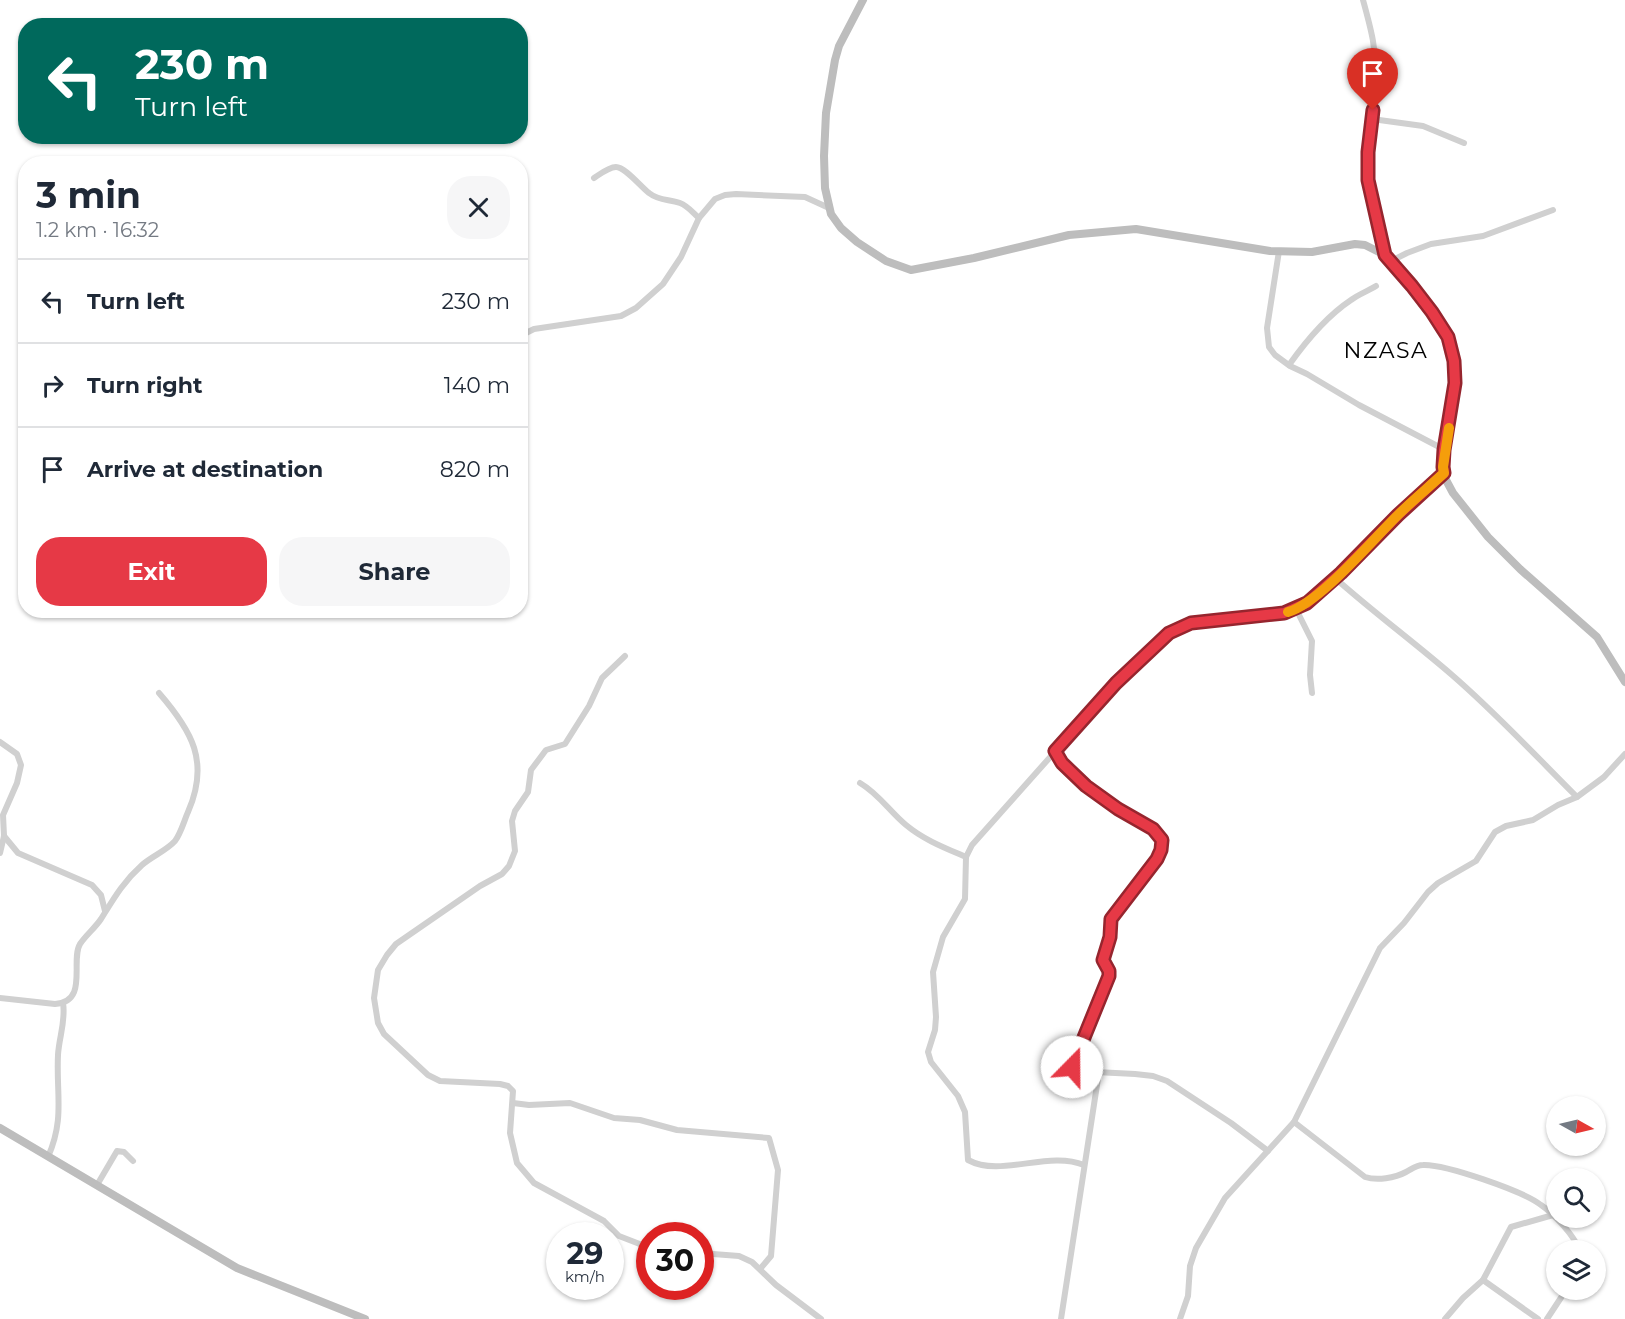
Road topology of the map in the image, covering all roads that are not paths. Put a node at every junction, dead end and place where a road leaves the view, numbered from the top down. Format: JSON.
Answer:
{"nodes":[{"id":1,"x":863,"y":0,"type":"edge"},
{"id":2,"x":1363,"y":0,"type":"edge"},
{"id":3,"x":1371,"y":120,"type":"junction"},
{"id":4,"x":1464,"y":143,"type":"dead end"},
{"id":5,"x":594,"y":178,"type":"dead end"},
{"id":6,"x":829,"y":208,"type":"junction"},
{"id":7,"x":1553,"y":210,"type":"dead end"},
{"id":8,"x":699,"y":218,"type":"junction"},
{"id":9,"x":1279,"y":251,"type":"junction"},
{"id":10,"x":1388,"y":258,"type":"junction"},
{"id":11,"x":1376,"y":286,"type":"dead end"},
{"id":12,"x":528,"y":332,"type":"edge"},
{"id":13,"x":1289,"y":365,"type":"junction"},
{"id":14,"x":1444,"y":450,"type":"junction"},
{"id":15,"x":1444,"y":473,"type":"junction"},
{"id":16,"x":1335,"y":578,"type":"junction"},
{"id":17,"x":1296,"y":609,"type":"junction"},
{"id":18,"x":625,"y":656,"type":"dead end"},
{"id":19,"x":1625,"y":682,"type":"edge"},
{"id":20,"x":159,"y":693,"type":"dead end"},
{"id":21,"x":1312,"y":693,"type":"dead end"},
{"id":22,"x":0,"y":742,"type":"edge"},
{"id":23,"x":1055,"y":751,"type":"junction"},
{"id":24,"x":1625,"y":754,"type":"edge"},
{"id":25,"x":860,"y":783,"type":"dead end"},
{"id":26,"x":1577,"y":797,"type":"junction"},
{"id":27,"x":4,"y":836,"type":"junction"},
{"id":28,"x":0,"y":853,"type":"edge"},
{"id":29,"x":966,"y":857,"type":"junction"},
{"id":30,"x":105,"y":911,"type":"junction"},
{"id":31,"x":0,"y":998,"type":"edge"},
{"id":32,"x":63,"y":1003,"type":"junction"},
{"id":33,"x":1099,"y":1072,"type":"junction"},
{"id":34,"x":513,"y":1103,"type":"junction"},
{"id":35,"x":1294,"y":1122,"type":"junction"},
{"id":36,"x":0,"y":1128,"type":"edge"},
{"id":37,"x":1268,"y":1151,"type":"junction"},
{"id":38,"x":48,"y":1157,"type":"junction"},
{"id":39,"x":133,"y":1161,"type":"dead end"},
{"id":40,"x":1084,"y":1165,"type":"junction"},
{"id":41,"x":97,"y":1185,"type":"junction"},
{"id":42,"x":1546,"y":1209,"type":"edge"},
{"id":43,"x":1546,"y":1217,"type":"edge"},
{"id":44,"x":1564,"y":1228,"type":"edge"},
{"id":45,"x":1574,"y":1240,"type":"edge"},
{"id":46,"x":636,"y":1243,"type":"edge"},
{"id":47,"x":714,"y":1254,"type":"edge"},
{"id":48,"x":760,"y":1269,"type":"junction"},
{"id":49,"x":1483,"y":1280,"type":"junction"},
{"id":50,"x":1559,"y":1300,"type":"edge"},
{"id":51,"x":365,"y":1319,"type":"edge"},
{"id":52,"x":821,"y":1319,"type":"edge"},
{"id":53,"x":1060,"y":1319,"type":"edge"},
{"id":54,"x":1180,"y":1319,"type":"edge"},
{"id":55,"x":1445,"y":1319,"type":"edge"},
{"id":56,"x":1538,"y":1319,"type":"edge"},
{"id":57,"x":1547,"y":1319,"type":"edge"}],
"edges":[{"from":1,"to":6,"type":"street"},
{"from":2,"to":3,"type":"street"},
{"from":3,"to":4,"type":"street"},
{"from":3,"to":10,"type":"street"},
{"from":5,"to":8,"type":"street"},
{"from":6,"to":8,"type":"street"},
{"from":6,"to":9,"type":"street"},
{"from":7,"to":10,"type":"street"},
{"from":8,"to":12,"type":"street"},
{"from":9,"to":10,"type":"street"},
{"from":9,"to":13,"type":"street"},
{"from":10,"to":14,"type":"street"},
{"from":11,"to":13,"type":"street"},
{"from":13,"to":14,"type":"street"},
{"from":14,"to":15,"type":"street"},
{"from":15,"to":16,"type":"street"},
{"from":15,"to":19,"type":"street"},
{"from":16,"to":17,"type":"street"},
{"from":16,"to":26,"type":"street"},
{"from":17,"to":21,"type":"street"},
{"from":17,"to":23,"type":"street"},
{"from":18,"to":34,"type":"street"},
{"from":20,"to":30,"type":"street"},
{"from":22,"to":27,"type":"street"},
{"from":23,"to":29,"type":"street"},
{"from":23,"to":33,"type":"street"},
{"from":24,"to":26,"type":"street"},
{"from":25,"to":29,"type":"street"},
{"from":26,"to":35,"type":"street"},
{"from":27,"to":28,"type":"street"},
{"from":27,"to":30,"type":"street"},
{"from":29,"to":40,"type":"street"},
{"from":30,"to":32,"type":"street"},
{"from":31,"to":32,"type":"street"},
{"from":32,"to":38,"type":"street"},
{"from":33,"to":37,"type":"street"},
{"from":33,"to":40,"type":"street"},
{"from":34,"to":46,"type":"street"},
{"from":34,"to":48,"type":"street"},
{"from":35,"to":37,"type":"street"},
{"from":35,"to":42,"type":"street"},
{"from":36,"to":38,"type":"street"},
{"from":37,"to":54,"type":"street"},
{"from":38,"to":41,"type":"street"},
{"from":39,"to":41,"type":"street"},
{"from":40,"to":53,"type":"street"},
{"from":41,"to":51,"type":"street"},
{"from":43,"to":49,"type":"street"},
{"from":44,"to":45,"type":"street"},
{"from":47,"to":48,"type":"street"},
{"from":48,"to":52,"type":"street"},
{"from":49,"to":55,"type":"street"},
{"from":49,"to":56,"type":"street"},
{"from":50,"to":57,"type":"street"}]}
